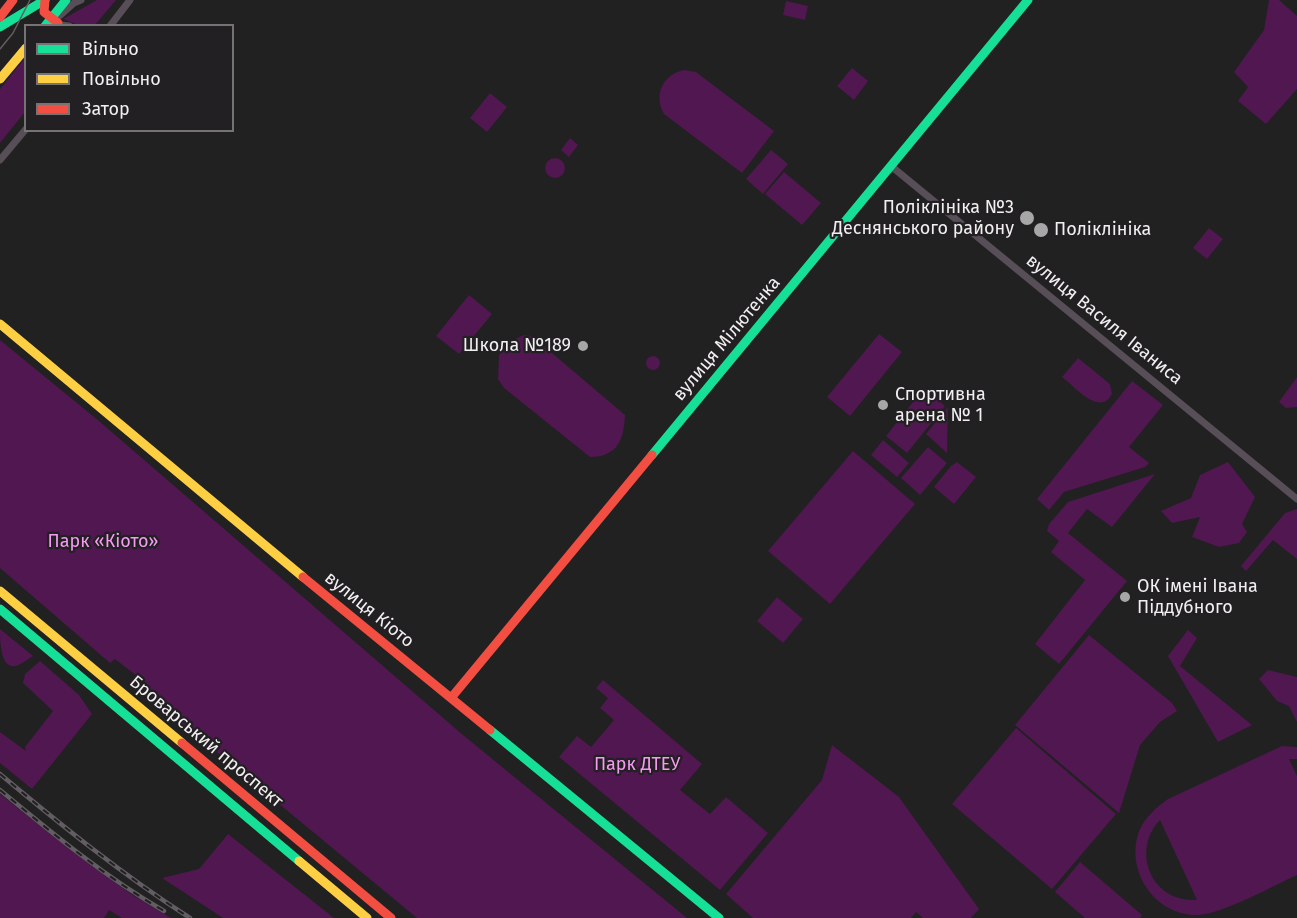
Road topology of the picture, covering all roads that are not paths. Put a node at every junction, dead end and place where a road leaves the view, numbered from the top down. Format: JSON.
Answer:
{"nodes":[{"id":1,"x":13,"y":0,"type":"edge"},
{"id":2,"x":45,"y":0,"type":"edge"},
{"id":3,"x":66,"y":0,"type":"edge"},
{"id":4,"x":81,"y":0,"type":"edge"},
{"id":5,"x":130,"y":0,"type":"edge"},
{"id":6,"x":1028,"y":0,"type":"edge"},
{"id":7,"x":0,"y":17,"type":"edge"},
{"id":8,"x":50,"y":23,"type":"edge"},
{"id":9,"x":112,"y":24,"type":"edge"},
{"id":10,"x":0,"y":27,"type":"edge"},
{"id":11,"x":24,"y":50,"type":"edge"},
{"id":12,"x":0,"y":79,"type":"edge"},
{"id":13,"x":24,"y":131,"type":"edge"},
{"id":14,"x":0,"y":160,"type":"edge"},
{"id":15,"x":891,"y":165,"type":"junction"},
{"id":16,"x":0,"y":324,"type":"edge"},
{"id":17,"x":1297,"y":499,"type":"edge"},
{"id":18,"x":0,"y":591,"type":"edge"},
{"id":19,"x":0,"y":609,"type":"edge"},
{"id":20,"x":451,"y":698,"type":"junction"},
{"id":21,"x":367,"y":918,"type":"edge"},
{"id":22,"x":391,"y":918,"type":"edge"},
{"id":23,"x":719,"y":918,"type":"edge"}],
"edges":[{"from":1,"to":7,"type":"main road"},
{"from":2,"to":8,"type":"main road"},
{"from":2,"to":10,"type":"main road"},
{"from":3,"to":8,"type":"main road"},
{"from":4,"to":8,"type":"street"},
{"from":5,"to":9,"type":"street"},
{"from":6,"to":15,"type":"main road","name":"вулиця Мілютенка"},
{"from":11,"to":12,"type":"main road"},
{"from":13,"to":14,"type":"street"},
{"from":15,"to":17,"type":"street","name":"вулиця Василя Іваниса"},
{"from":15,"to":20,"type":"main road","name":"вулиця Мілютенка"},
{"from":16,"to":20,"type":"main road","name":"вулиця Кіото"},
{"from":18,"to":22,"type":"main road","name":"Броварський проспект"},
{"from":19,"to":21,"type":"main road","name":"Броварський проспект"},
{"from":20,"to":23,"type":"main road","name":"вулиця Кіото"}]}
